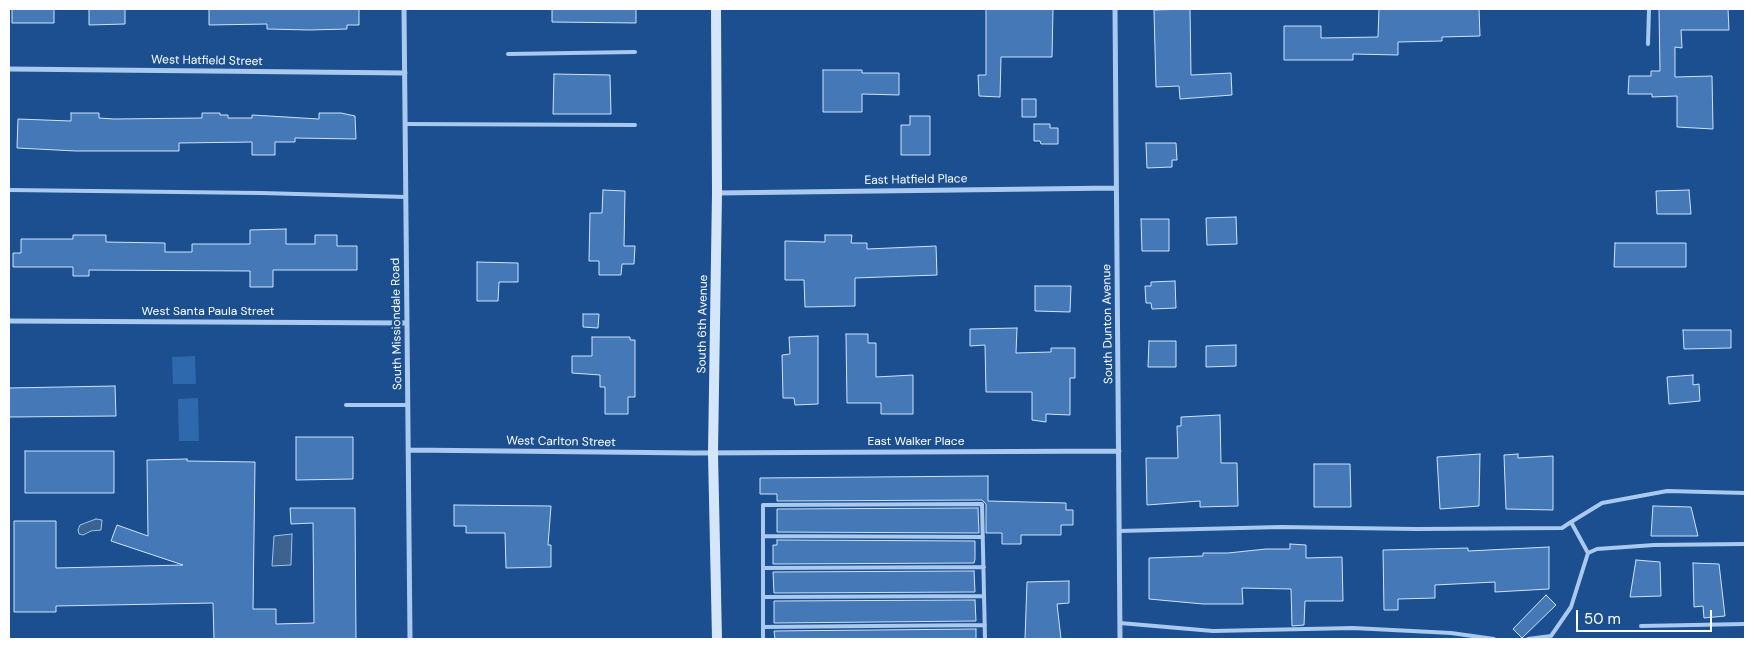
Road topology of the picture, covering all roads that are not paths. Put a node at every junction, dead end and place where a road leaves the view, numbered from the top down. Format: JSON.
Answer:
{"nodes":[{"id":1,"x":404,"y":9,"type":"edge"},
{"id":2,"x":716,"y":9,"type":"edge"},
{"id":3,"x":1115,"y":9,"type":"edge"},
{"id":4,"x":1649,"y":9,"type":"edge"},
{"id":5,"x":1648,"y":44,"type":"dead end"},
{"id":6,"x":635,"y":52,"type":"dead end"},
{"id":7,"x":508,"y":54,"type":"dead end"},
{"id":8,"x":9,"y":69,"type":"edge"},
{"id":9,"x":404,"y":73,"type":"junction"},
{"id":10,"x":405,"y":124,"type":"junction"},
{"id":11,"x":636,"y":125,"type":"dead end"},
{"id":12,"x":1116,"y":188,"type":"junction"},
{"id":13,"x":9,"y":190,"type":"edge"},
{"id":14,"x":717,"y":193,"type":"junction"},
{"id":15,"x":406,"y":197,"type":"junction"},
{"id":16,"x":9,"y":321,"type":"edge"},
{"id":17,"x":407,"y":323,"type":"junction"},
{"id":18,"x":346,"y":405,"type":"dead end"},
{"id":19,"x":408,"y":405,"type":"junction"},
{"id":20,"x":408,"y":450,"type":"junction"},
{"id":21,"x":1119,"y":451,"type":"junction"},
{"id":22,"x":713,"y":453,"type":"junction"},
{"id":23,"x":1745,"y":493,"type":"edge"},
{"id":24,"x":1571,"y":522,"type":"junction"},
{"id":25,"x":1119,"y":532,"type":"junction"},
{"id":26,"x":764,"y":536,"type":"junction"},
{"id":27,"x":983,"y":537,"type":"junction"},
{"id":28,"x":1745,"y":544,"type":"edge"},
{"id":29,"x":1588,"y":553,"type":"junction"},
{"id":30,"x":984,"y":567,"type":"junction"},
{"id":31,"x":764,"y":568,"type":"junction"},
{"id":32,"x":984,"y":596,"type":"junction"},
{"id":33,"x":764,"y":597,"type":"junction"},
{"id":34,"x":1120,"y":623,"type":"junction"},
{"id":35,"x":1745,"y":624,"type":"edge"},
{"id":36,"x":985,"y":625,"type":"junction"},
{"id":37,"x":1641,"y":626,"type":"dead end"},
{"id":38,"x":764,"y":627,"type":"junction"},
{"id":39,"x":410,"y":639,"type":"edge"},
{"id":40,"x":717,"y":639,"type":"edge"},
{"id":41,"x":764,"y":639,"type":"edge"},
{"id":42,"x":985,"y":639,"type":"edge"},
{"id":43,"x":1120,"y":639,"type":"edge"},
{"id":44,"x":1494,"y":639,"type":"edge"},
{"id":45,"x":1528,"y":639,"type":"edge"}],
"edges":[{"from":1,"to":9,"type":"street","name":"South Missiondale Road"},
{"from":2,"to":14,"type":"street","name":"South 6th Avenue"},
{"from":3,"to":12,"type":"street","name":"South Dunton Avenue"},
{"from":4,"to":5,"type":"lane"},
{"from":6,"to":7,"type":"lane"},
{"from":8,"to":9,"type":"street","name":"West Hatfield Street"},
{"from":9,"to":10,"type":"street","name":"South Missiondale Road"},
{"from":10,"to":11,"type":"lane"},
{"from":10,"to":15,"type":"street","name":"South Missiondale Road"},
{"from":12,"to":14,"type":"street","name":"East Hatfield Place"},
{"from":12,"to":21,"type":"street","name":"South Dunton Avenue"},
{"from":13,"to":15,"type":"lane"},
{"from":14,"to":22,"type":"street","name":"South 6th Avenue"},
{"from":15,"to":17,"type":"street","name":"South Missiondale Road"},
{"from":16,"to":17,"type":"street","name":"West Santa Paula Street"},
{"from":17,"to":19,"type":"street","name":"South Missiondale Road"},
{"from":18,"to":19,"type":"lane"},
{"from":19,"to":20,"type":"street","name":"South Missiondale Road"},
{"from":20,"to":22,"type":"street","name":"West Carlton Street"},
{"from":20,"to":39,"type":"street","name":"South Missiondale Road"},
{"from":21,"to":22,"type":"street","name":"East Walker Place"},
{"from":21,"to":25,"type":"street","name":"South Dunton Avenue"},
{"from":22,"to":40,"type":"street","name":"South 6th Avenue"},
{"from":23,"to":24,"type":"lane"},
{"from":24,"to":25,"type":"lane"},
{"from":24,"to":29,"type":"lane"},
{"from":25,"to":34,"type":"street","name":"South Dunton Avenue"},
{"from":26,"to":27,"type":"lane"},
{"from":26,"to":27,"type":"lane"},
{"from":26,"to":31,"type":"lane"},
{"from":27,"to":30,"type":"lane"},
{"from":28,"to":29,"type":"lane"},
{"from":29,"to":45,"type":"lane"},
{"from":30,"to":31,"type":"lane"},
{"from":30,"to":32,"type":"lane"},
{"from":31,"to":33,"type":"lane"},
{"from":32,"to":33,"type":"lane"},
{"from":32,"to":36,"type":"lane"},
{"from":33,"to":38,"type":"lane"},
{"from":34,"to":43,"type":"street","name":"South Dunton Avenue"},
{"from":34,"to":44,"type":"lane"},
{"from":35,"to":37,"type":"lane"},
{"from":36,"to":38,"type":"lane"},
{"from":36,"to":42,"type":"lane"},
{"from":38,"to":41,"type":"lane"}]}
